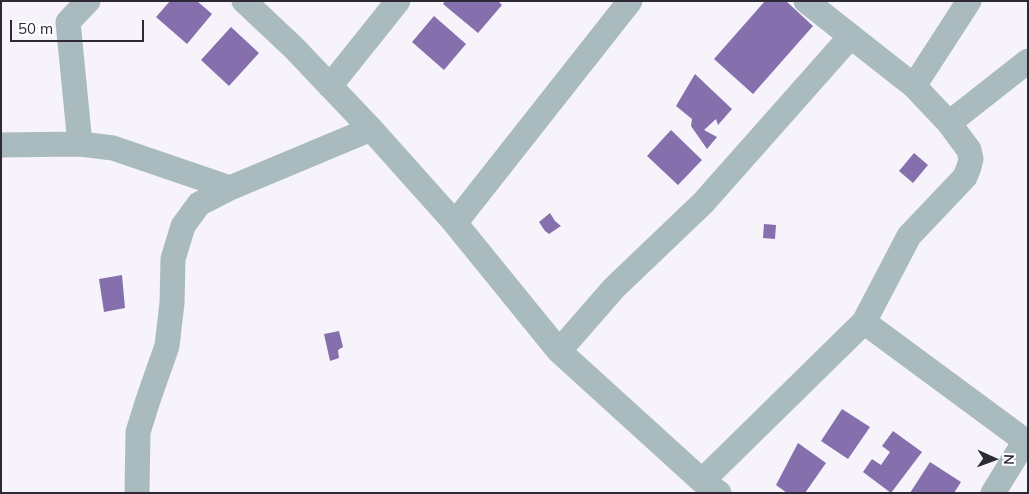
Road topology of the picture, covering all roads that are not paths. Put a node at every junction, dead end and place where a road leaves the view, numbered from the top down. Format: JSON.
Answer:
{"nodes":[{"id":1,"x":88,"y":1,"type":"edge"},
{"id":2,"x":244,"y":1,"type":"edge"},
{"id":3,"x":398,"y":1,"type":"edge"},
{"id":4,"x":630,"y":1,"type":"edge"},
{"id":5,"x":806,"y":1,"type":"edge"},
{"id":6,"x":969,"y":1,"type":"edge"},
{"id":7,"x":851,"y":36,"type":"junction"},
{"id":8,"x":1028,"y":61,"type":"edge"},
{"id":9,"x":330,"y":86,"type":"junction"},
{"id":10,"x":914,"y":86,"type":"junction"},
{"id":11,"x":949,"y":122,"type":"junction"},
{"id":12,"x":371,"y":129,"type":"junction"},
{"id":13,"x":80,"y":144,"type":"junction"},
{"id":14,"x":1,"y":146,"type":"edge"},
{"id":15,"x":230,"y":188,"type":"junction"},
{"id":16,"x":455,"y":223,"type":"junction"},
{"id":17,"x":864,"y":322,"type":"junction"},
{"id":18,"x":559,"y":350,"type":"junction"},
{"id":19,"x":1027,"y":442,"type":"edge"},
{"id":20,"x":711,"y":487,"type":"edge"},
{"id":21,"x":137,"y":493,"type":"edge"},
{"id":22,"x":993,"y":493,"type":"edge"}],
"edges":[{"from":1,"to":13,"type":"street"},
{"from":2,"to":9,"type":"street"},
{"from":3,"to":9,"type":"street"},
{"from":4,"to":16,"type":"street"},
{"from":5,"to":7,"type":"street"},
{"from":6,"to":10,"type":"street"},
{"from":7,"to":10,"type":"street"},
{"from":7,"to":18,"type":"street"},
{"from":8,"to":11,"type":"street"},
{"from":9,"to":12,"type":"street"},
{"from":10,"to":11,"type":"street"},
{"from":11,"to":17,"type":"street"},
{"from":12,"to":15,"type":"street"},
{"from":12,"to":16,"type":"street"},
{"from":13,"to":14,"type":"street"},
{"from":13,"to":15,"type":"street"},
{"from":15,"to":21,"type":"street"},
{"from":16,"to":18,"type":"street"},
{"from":17,"to":19,"type":"street"},
{"from":17,"to":20,"type":"street"},
{"from":18,"to":20,"type":"street"},
{"from":19,"to":22,"type":"street"}]}
